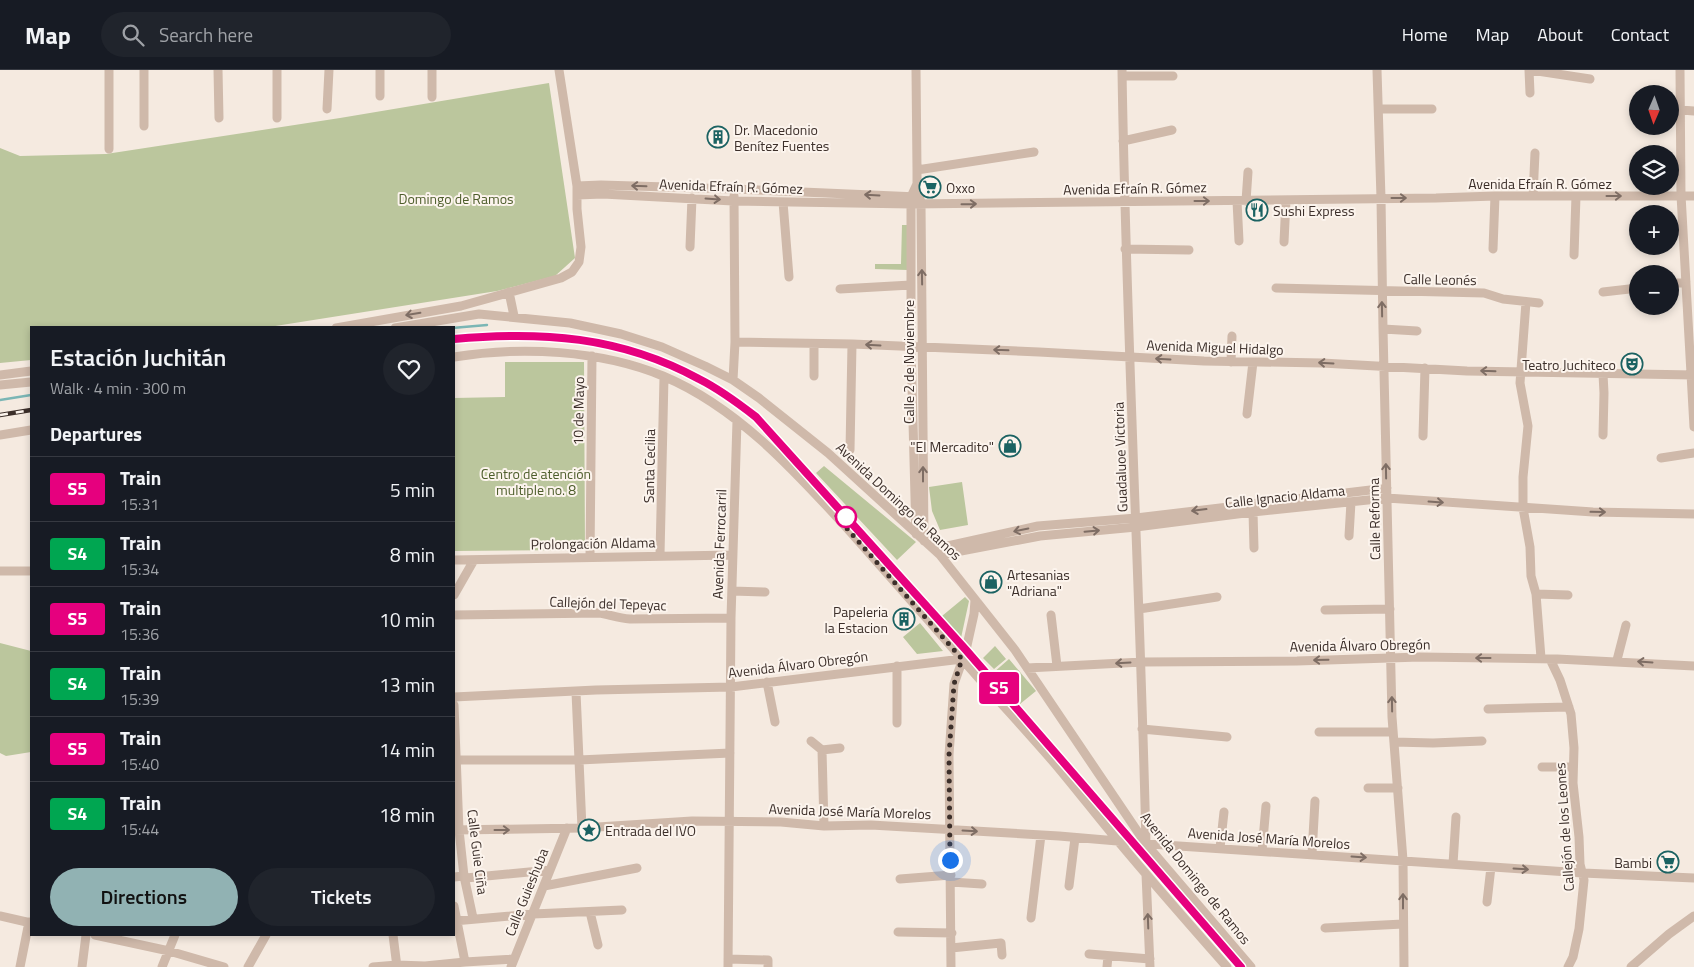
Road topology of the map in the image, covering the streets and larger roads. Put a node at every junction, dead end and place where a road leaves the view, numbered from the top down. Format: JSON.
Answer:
{"nodes":[{"id":1,"x":109,"y":70,"type":"edge"},
{"id":2,"x":144,"y":70,"type":"edge"},
{"id":3,"x":218,"y":70,"type":"edge"},
{"id":4,"x":277,"y":70,"type":"edge"},
{"id":5,"x":329,"y":70,"type":"edge"},
{"id":6,"x":380,"y":70,"type":"edge"},
{"id":7,"x":432,"y":70,"type":"edge"},
{"id":8,"x":559,"y":70,"type":"edge"},
{"id":9,"x":916,"y":70,"type":"edge"},
{"id":10,"x":1377,"y":70,"type":"edge"},
{"id":11,"x":1530,"y":70,"type":"edge"},
{"id":12,"x":1680,"y":70,"type":"edge"},
{"id":13,"x":1122,"y":73,"type":"edge"},
{"id":14,"x":1173,"y":76,"type":"dead end"},
{"id":15,"x":1590,"y":79,"type":"dead end"},
{"id":16,"x":1530,"y":93,"type":"dead end"},
{"id":17,"x":380,"y":96,"type":"dead end"},
{"id":18,"x":432,"y":97,"type":"dead end"},
{"id":19,"x":327,"y":109,"type":"dead end"},
{"id":20,"x":1379,"y":109,"type":"junction"},
{"id":21,"x":1432,"y":109,"type":"dead end"},
{"id":22,"x":1681,"y":110,"type":"junction"},
{"id":23,"x":1694,"y":111,"type":"edge"},
{"id":24,"x":219,"y":118,"type":"dead end"},
{"id":25,"x":277,"y":118,"type":"dead end"},
{"id":26,"x":144,"y":126,"type":"dead end"},
{"id":27,"x":1172,"y":130,"type":"dead end"},
{"id":28,"x":1123,"y":141,"type":"junction"},
{"id":29,"x":108,"y":149,"type":"dead end"},
{"id":30,"x":1034,"y":152,"type":"dead end"},
{"id":31,"x":1535,"y":153,"type":"dead end"},
{"id":32,"x":917,"y":170,"type":"junction"},
{"id":33,"x":1248,"y":172,"type":"dead end"},
{"id":34,"x":734,"y":189,"type":"junction"},
{"id":35,"x":577,"y":190,"type":"junction"},
{"id":36,"x":1681,"y":195,"type":"junction"},
{"id":37,"x":1495,"y":196,"type":"junction"},
{"id":38,"x":1533,"y":196,"type":"junction"},
{"id":39,"x":1576,"y":196,"type":"junction"},
{"id":40,"x":1694,"y":196,"type":"edge"},
{"id":41,"x":692,"y":198,"type":"junction"},
{"id":42,"x":1381,"y":198,"type":"junction"},
{"id":43,"x":733,"y":200,"type":"junction"},
{"id":44,"x":1286,"y":200,"type":"junction"},
{"id":45,"x":916,"y":201,"type":"junction"},
{"id":46,"x":1242,"y":201,"type":"junction"},
{"id":47,"x":783,"y":202,"type":"junction"},
{"id":48,"x":1124,"y":202,"type":"junction"},
{"id":49,"x":1239,"y":241,"type":"dead end"},
{"id":50,"x":1284,"y":242,"type":"dead end"},
{"id":51,"x":690,"y":248,"type":"dead end"},
{"id":52,"x":1125,"y":249,"type":"junction"},
{"id":53,"x":1493,"y":249,"type":"dead end"},
{"id":54,"x":1189,"y":250,"type":"dead end"},
{"id":55,"x":1574,"y":255,"type":"dead end"},
{"id":56,"x":789,"y":277,"type":"dead end"},
{"id":57,"x":1686,"y":282,"type":"junction"},
{"id":58,"x":1679,"y":283,"type":"edge"},
{"id":59,"x":911,"y":285,"type":"junction"},
{"id":60,"x":1276,"y":288,"type":"dead end"},
{"id":61,"x":840,"y":289,"type":"dead end"},
{"id":62,"x":1629,"y":289,"type":"edge"},
{"id":63,"x":1382,"y":291,"type":"junction"},
{"id":64,"x":509,"y":292,"type":"junction"},
{"id":65,"x":1604,"y":292,"type":"dead end"},
{"id":66,"x":1526,"y":302,"type":"junction"},
{"id":67,"x":1539,"y":303,"type":"dead end"},
{"id":68,"x":461,"y":306,"type":"junction"},
{"id":69,"x":463,"y":316,"type":"junction"},
{"id":70,"x":514,"y":316,"type":"junction"},
{"id":71,"x":347,"y":326,"type":"edge"},
{"id":72,"x":406,"y":326,"type":"edge"},
{"id":73,"x":1383,"y":330,"type":"junction"},
{"id":74,"x":1417,"y":331,"type":"dead end"},
{"id":75,"x":1232,"y":336,"type":"dead end"},
{"id":76,"x":735,"y":342,"type":"junction"},
{"id":77,"x":814,"y":344,"type":"junction"},
{"id":78,"x":852,"y":344,"type":"junction"},
{"id":79,"x":911,"y":347,"type":"junction"},
{"id":80,"x":921,"y":348,"type":"junction"},
{"id":81,"x":592,"y":356,"type":"junction"},
{"id":82,"x":455,"y":357,"type":"edge"},
{"id":83,"x":1131,"y":358,"type":"junction"},
{"id":84,"x":1231,"y":362,"type":"junction"},
{"id":85,"x":1253,"y":362,"type":"junction"},
{"id":86,"x":1385,"y":367,"type":"junction"},
{"id":87,"x":1425,"y":368,"type":"junction"},
{"id":88,"x":30,"y":371,"type":"edge"},
{"id":89,"x":1520,"y":372,"type":"junction"},
{"id":90,"x":1603,"y":374,"type":"junction"},
{"id":91,"x":0,"y":375,"type":"edge"},
{"id":92,"x":1693,"y":375,"type":"edge"},
{"id":93,"x":814,"y":376,"type":"dead end"},
{"id":94,"x":664,"y":377,"type":"junction"},
{"id":95,"x":732,"y":380,"type":"junction"},
{"id":96,"x":30,"y":382,"type":"edge"},
{"id":97,"x":0,"y":385,"type":"edge"},
{"id":98,"x":1247,"y":414,"type":"dead end"},
{"id":99,"x":737,"y":421,"type":"junction"},
{"id":100,"x":1694,"y":427,"type":"edge"},
{"id":101,"x":30,"y":430,"type":"edge"},
{"id":102,"x":0,"y":435,"type":"edge"},
{"id":103,"x":1604,"y":435,"type":"dead end"},
{"id":104,"x":1423,"y":436,"type":"dead end"},
{"id":105,"x":850,"y":450,"type":"dead end"},
{"id":106,"x":1694,"y":453,"type":"edge"},
{"id":107,"x":1661,"y":458,"type":"dead end"},
{"id":108,"x":1387,"y":488,"type":"junction"},
{"id":109,"x":1387,"y":498,"type":"junction"},
{"id":110,"x":1350,"y":502,"type":"junction"},
{"id":111,"x":1523,"y":508,"type":"junction"},
{"id":112,"x":1259,"y":509,"type":"junction"},
{"id":113,"x":919,"y":510,"type":"junction"},
{"id":114,"x":1694,"y":514,"type":"edge"},
{"id":115,"x":901,"y":520,"type":"junction"},
{"id":116,"x":1136,"y":522,"type":"junction"},
{"id":117,"x":1038,"y":526,"type":"junction"},
{"id":118,"x":916,"y":534,"type":"junction"},
{"id":119,"x":1040,"y":536,"type":"junction"},
{"id":120,"x":1349,"y":536,"type":"dead end"},
{"id":121,"x":924,"y":541,"type":"junction"},
{"id":122,"x":1254,"y":548,"type":"dead end"},
{"id":123,"x":937,"y":552,"type":"junction"},
{"id":124,"x":733,"y":555,"type":"junction"},
{"id":125,"x":660,"y":556,"type":"junction"},
{"id":126,"x":590,"y":557,"type":"junction"},
{"id":127,"x":455,"y":560,"type":"edge"},
{"id":128,"x":474,"y":560,"type":"junction"},
{"id":129,"x":0,"y":571,"type":"edge"},
{"id":130,"x":30,"y":571,"type":"edge"},
{"id":131,"x":732,"y":591,"type":"junction"},
{"id":132,"x":765,"y":592,"type":"dead end"},
{"id":133,"x":455,"y":593,"type":"edge"},
{"id":134,"x":1536,"y":594,"type":"junction"},
{"id":135,"x":1568,"y":595,"type":"dead end"},
{"id":136,"x":1217,"y":597,"type":"dead end"},
{"id":137,"x":975,"y":600,"type":"junction"},
{"id":138,"x":1139,"y":609,"type":"junction"},
{"id":139,"x":1325,"y":610,"type":"dead end"},
{"id":140,"x":1390,"y":610,"type":"junction"},
{"id":141,"x":455,"y":615,"type":"edge"},
{"id":142,"x":1050,"y":615,"type":"dead end"},
{"id":143,"x":731,"y":618,"type":"junction"},
{"id":144,"x":1626,"y":625,"type":"dead end"},
{"id":145,"x":1392,"y":658,"type":"junction"},
{"id":146,"x":1545,"y":658,"type":"junction"},
{"id":147,"x":962,"y":659,"type":"junction"},
{"id":148,"x":1617,"y":660,"type":"junction"},
{"id":149,"x":1142,"y":662,"type":"junction"},
{"id":150,"x":897,"y":666,"type":"junction"},
{"id":151,"x":1057,"y":666,"type":"junction"},
{"id":152,"x":1694,"y":666,"type":"edge"},
{"id":153,"x":1027,"y":668,"type":"junction"},
{"id":154,"x":767,"y":682,"type":"junction"},
{"id":155,"x":731,"y":687,"type":"junction"},
{"id":156,"x":576,"y":692,"type":"junction"},
{"id":157,"x":455,"y":697,"type":"edge"},
{"id":158,"x":1570,"y":707,"type":"junction"},
{"id":159,"x":1488,"y":709,"type":"dead end"},
{"id":160,"x":775,"y":722,"type":"dead end"},
{"id":161,"x":897,"y":723,"type":"dead end"},
{"id":162,"x":1142,"y":729,"type":"junction"},
{"id":163,"x":1319,"y":732,"type":"dead end"},
{"id":164,"x":1394,"y":732,"type":"junction"},
{"id":165,"x":1227,"y":738,"type":"dead end"},
{"id":166,"x":811,"y":740,"type":"dead end"},
{"id":167,"x":1482,"y":741,"type":"dead end"},
{"id":168,"x":1394,"y":742,"type":"junction"},
{"id":169,"x":840,"y":748,"type":"dead end"},
{"id":170,"x":822,"y":750,"type":"junction"},
{"id":171,"x":730,"y":753,"type":"junction"},
{"id":172,"x":455,"y":760,"type":"edge"},
{"id":173,"x":579,"y":760,"type":"junction"},
{"id":174,"x":1542,"y":767,"type":"dead end"},
{"id":175,"x":1572,"y":767,"type":"junction"},
{"id":176,"x":1368,"y":788,"type":"dead end"},
{"id":177,"x":1398,"y":788,"type":"junction"},
{"id":178,"x":1315,"y":801,"type":"dead end"},
{"id":179,"x":1266,"y":806,"type":"dead end"},
{"id":180,"x":1224,"y":812,"type":"dead end"},
{"id":181,"x":1456,"y":817,"type":"dead end"},
{"id":182,"x":729,"y":821,"type":"junction"},
{"id":183,"x":824,"y":826,"type":"junction"},
{"id":184,"x":567,"y":828,"type":"junction"},
{"id":185,"x":582,"y":828,"type":"junction"},
{"id":186,"x":456,"y":830,"type":"edge"},
{"id":187,"x":950,"y":830,"type":"junction"},
{"id":188,"x":1041,"y":835,"type":"junction"},
{"id":189,"x":1075,"y":838,"type":"junction"},
{"id":190,"x":1118,"y":842,"type":"junction"},
{"id":191,"x":1146,"y":844,"type":"junction"},
{"id":192,"x":1220,"y":848,"type":"junction"},
{"id":193,"x":1262,"y":851,"type":"junction"},
{"id":194,"x":1312,"y":854,"type":"junction"},
{"id":195,"x":1403,"y":860,"type":"junction"},
{"id":196,"x":1453,"y":864,"type":"junction"},
{"id":197,"x":1491,"y":867,"type":"junction"},
{"id":198,"x":637,"y":868,"type":"dead end"},
{"id":199,"x":550,"y":870,"type":"junction"},
{"id":200,"x":1583,"y":873,"type":"junction"},
{"id":201,"x":1146,"y":874,"type":"junction"},
{"id":202,"x":455,"y":877,"type":"edge"},
{"id":203,"x":465,"y":877,"type":"junction"},
{"id":204,"x":1694,"y":878,"type":"edge"},
{"id":205,"x":900,"y":879,"type":"dead end"},
{"id":206,"x":951,"y":879,"type":"junction"},
{"id":207,"x":982,"y":884,"type":"dead end"},
{"id":208,"x":544,"y":886,"type":"junction"},
{"id":209,"x":1069,"y":886,"type":"dead end"},
{"id":210,"x":1487,"y":902,"type":"dead end"},
{"id":211,"x":622,"y":910,"type":"dead end"},
{"id":212,"x":590,"y":912,"type":"junction"},
{"id":213,"x":533,"y":914,"type":"junction"},
{"id":214,"x":0,"y":916,"type":"edge"},
{"id":215,"x":1694,"y":916,"type":"edge"},
{"id":216,"x":473,"y":918,"type":"junction"},
{"id":217,"x":1031,"y":918,"type":"dead end"},
{"id":218,"x":456,"y":921,"type":"edge"},
{"id":219,"x":30,"y":923,"type":"edge"},
{"id":220,"x":1404,"y":924,"type":"junction"},
{"id":221,"x":1325,"y":928,"type":"dead end"},
{"id":222,"x":898,"y":932,"type":"dead end"},
{"id":223,"x":952,"y":933,"type":"junction"},
{"id":224,"x":86,"y":936,"type":"edge"},
{"id":225,"x":103,"y":936,"type":"edge"},
{"id":226,"x":175,"y":936,"type":"edge"},
{"id":227,"x":265,"y":936,"type":"edge"},
{"id":228,"x":393,"y":936,"type":"edge"},
{"id":229,"x":598,"y":945,"type":"dead end"},
{"id":230,"x":952,"y":948,"type":"junction"},
{"id":231,"x":168,"y":951,"type":"junction"},
{"id":232,"x":1089,"y":954,"type":"dead end"},
{"id":233,"x":1002,"y":955,"type":"dead end"},
{"id":234,"x":1108,"y":956,"type":"junction"},
{"id":235,"x":465,"y":962,"type":"junction"},
{"id":236,"x":513,"y":963,"type":"edge"},
{"id":237,"x":728,"y":963,"type":"edge"},
{"id":238,"x":1150,"y":963,"type":"edge"},
{"id":239,"x":397,"y":966,"type":"edge"},
{"id":240,"x":20,"y":967,"type":"edge"},
{"id":241,"x":82,"y":967,"type":"edge"},
{"id":242,"x":162,"y":967,"type":"edge"},
{"id":243,"x":224,"y":967,"type":"edge"},
{"id":244,"x":248,"y":967,"type":"edge"},
{"id":245,"x":373,"y":967,"type":"edge"},
{"id":246,"x":768,"y":967,"type":"edge"},
{"id":247,"x":952,"y":967,"type":"edge"},
{"id":248,"x":1107,"y":967,"type":"edge"},
{"id":249,"x":1227,"y":967,"type":"edge"},
{"id":250,"x":1251,"y":967,"type":"edge"},
{"id":251,"x":1404,"y":967,"type":"edge"},
{"id":252,"x":1568,"y":967,"type":"edge"},
{"id":253,"x":1631,"y":967,"type":"edge"}],
"edges":[{"from":1,"to":29,"type":"street"},
{"from":2,"to":26,"type":"street"},
{"from":3,"to":24,"type":"street"},
{"from":4,"to":25,"type":"street"},
{"from":5,"to":19,"type":"street"},
{"from":6,"to":17,"type":"street"},
{"from":7,"to":18,"type":"street"},
{"from":8,"to":35,"type":"street"},
{"from":9,"to":32,"type":"street","name":"Calle 2 de Noviembre"},
{"from":10,"to":20,"type":"street","name":"Calle Reforma"},
{"from":11,"to":15,"type":"street"},
{"from":11,"to":16,"type":"street"},
{"from":12,"to":22,"type":"street"},
{"from":13,"to":14,"type":"street"},
{"from":13,"to":28,"type":"street","name":"Guadaluoe Victoria"},
{"from":20,"to":21,"type":"street"},
{"from":20,"to":42,"type":"street","name":"Calle Reforma"},
{"from":22,"to":23,"type":"street"},
{"from":22,"to":36,"type":"street"},
{"from":27,"to":28,"type":"street"},
{"from":28,"to":48,"type":"street","name":"Guadaluoe Victoria"},
{"from":30,"to":32,"type":"street"},
{"from":31,"to":38,"type":"street"},
{"from":32,"to":45,"type":"street","name":"Calle 2 de Noviembre"},
{"from":33,"to":46,"type":"street"},
{"from":34,"to":35,"type":"street","name":"Avenida Efraín R. Gómez","one_way":true},
{"from":34,"to":43,"type":"street"},
{"from":45,"to":34,"type":"street","name":"Avenida Efraín R. Gómez","one_way":true},
{"from":35,"to":41,"type":"street","name":"Avenida Efraín R. Gómez"},
{"from":35,"to":64,"type":"street"},
{"from":39,"to":36,"type":"street","name":"Avenida Efraín R. Gómez","one_way":true},
{"from":36,"to":40,"type":"street","name":"Avenida Efraín R. Gómez"},
{"from":36,"to":57,"type":"street"},
{"from":37,"to":38,"type":"street","name":"Avenida Efraín R. Gómez"},
{"from":42,"to":37,"type":"street","name":"Avenida Efraín R. Gómez","one_way":true},
{"from":37,"to":53,"type":"street"},
{"from":38,"to":39,"type":"street","name":"Avenida Efraín R. Gómez"},
{"from":39,"to":55,"type":"street"},
{"from":41,"to":43,"type":"street","name":"Avenida Efraín R. Gómez","one_way":true},
{"from":41,"to":51,"type":"street"},
{"from":42,"to":44,"type":"street","name":"Avenida Efraín R. Gómez"},
{"from":42,"to":63,"type":"street","name":"Calle Reforma"},
{"from":43,"to":47,"type":"street","name":"Avenida Efraín R. Gómez"},
{"from":43,"to":76,"type":"street"},
{"from":44,"to":46,"type":"street","name":"Avenida Efraín R. Gómez"},
{"from":44,"to":50,"type":"street"},
{"from":45,"to":47,"type":"street","name":"Avenida Efraín R. Gómez"},
{"from":45,"to":48,"type":"street","name":"Avenida Efraín R. Gómez","one_way":true},
{"from":45,"to":59,"type":"street","name":"Calle 2 de Noviembre"},
{"from":80,"to":45,"type":"street","name":"Calle 2 de Noviembre","one_way":true},
{"from":48,"to":46,"type":"street","name":"Avenida Efraín R. Gómez","one_way":true},
{"from":46,"to":49,"type":"street"},
{"from":47,"to":56,"type":"street"},
{"from":48,"to":52,"type":"street","name":"Guadaluoe Victoria"},
{"from":52,"to":54,"type":"street"},
{"from":52,"to":83,"type":"street","name":"Guadaluoe Victoria"},
{"from":57,"to":58,"type":"street"},
{"from":57,"to":92,"type":"street"},
{"from":59,"to":61,"type":"street"},
{"from":59,"to":79,"type":"street","name":"Calle 2 de Noviembre"},
{"from":60,"to":63,"type":"street","name":"Calle Leonés"},
{"from":62,"to":65,"type":"street"},
{"from":63,"to":66,"type":"street","name":"Calle Leonés"},
{"from":73,"to":63,"type":"street","name":"Calle Reforma","one_way":true},
{"from":64,"to":68,"type":"street"},
{"from":64,"to":70,"type":"street"},
{"from":66,"to":67,"type":"street","name":"Calle Leonés"},
{"from":66,"to":89,"type":"street"},
{"from":68,"to":69,"type":"street"},
{"from":68,"to":71,"type":"street","one_way":true},
{"from":69,"to":70,"type":"street","name":"Avenida Domingo de Ramos"},
{"from":69,"to":72,"type":"street","name":"Avenida Domingo de Ramos"},
{"from":70,"to":95,"type":"street","name":"Avenida Domingo de Ramos"},
{"from":73,"to":74,"type":"street"},
{"from":73,"to":86,"type":"street","name":"Calle Reforma"},
{"from":75,"to":84,"type":"street"},
{"from":76,"to":77,"type":"street","name":"Avenida Miguel Hidalgo"},
{"from":76,"to":95,"type":"street"},
{"from":77,"to":78,"type":"street","name":"Avenida Miguel Hidalgo"},
{"from":77,"to":93,"type":"street"},
{"from":79,"to":78,"type":"street","name":"Avenida Miguel Hidalgo","one_way":true},
{"from":78,"to":105,"type":"street"},
{"from":79,"to":80,"type":"street","name":"Avenida Miguel Hidalgo"},
{"from":79,"to":113,"type":"street","name":"Calle 2 de Noviembre"},
{"from":83,"to":80,"type":"street","name":"Avenida Miguel Hidalgo","one_way":true},
{"from":113,"to":80,"type":"street","name":"Calle 2 de Noviembre","one_way":true},
{"from":81,"to":82,"type":"street"},
{"from":81,"to":94,"type":"street"},
{"from":81,"to":126,"type":"street","name":"10 de Mayo"},
{"from":84,"to":83,"type":"street","name":"Avenida Miguel Hidalgo","one_way":true},
{"from":83,"to":116,"type":"street","name":"Guadaluoe Victoria"},
{"from":84,"to":85,"type":"street","name":"Avenida Miguel Hidalgo"},
{"from":86,"to":85,"type":"street","name":"Avenida Miguel Hidalgo","one_way":true},
{"from":85,"to":98,"type":"street"},
{"from":86,"to":87,"type":"street","name":"Avenida Miguel Hidalgo"},
{"from":108,"to":86,"type":"street","name":"Calle Reforma","one_way":true},
{"from":89,"to":87,"type":"street","name":"Avenida Miguel Hidalgo","one_way":true},
{"from":87,"to":104,"type":"street"},
{"from":88,"to":91,"type":"street"},
{"from":89,"to":90,"type":"street","name":"Avenida Miguel Hidalgo"},
{"from":89,"to":111,"type":"street"},
{"from":90,"to":92,"type":"street","name":"Avenida Miguel Hidalgo"},
{"from":90,"to":103,"type":"street"},
{"from":92,"to":100,"type":"street"},
{"from":94,"to":99,"type":"street"},
{"from":94,"to":125,"type":"street","name":"Santa Cecilia"},
{"from":95,"to":115,"type":"street","name":"Avenida Domingo de Ramos"},
{"from":96,"to":97,"type":"street"},
{"from":99,"to":124,"type":"street","name":"Avenida Ferrocarril"},
{"from":99,"to":147,"type":"street"},
{"from":101,"to":102,"type":"street"},
{"from":106,"to":107,"type":"street"},
{"from":108,"to":109,"type":"street","name":"Calle Reforma"},
{"from":108,"to":112,"type":"street","name":"Calle Ignacio Aldama"},
{"from":109,"to":110,"type":"street","name":"Calle Ignacio Aldama"},
{"from":109,"to":111,"type":"street","name":"Calle Ignacio Aldama","one_way":true},
{"from":109,"to":140,"type":"street","name":"Calle Reforma"},
{"from":110,"to":112,"type":"street","name":"Calle Ignacio Aldama"},
{"from":110,"to":120,"type":"street"},
{"from":111,"to":114,"type":"street","name":"Calle Ignacio Aldama","one_way":true},
{"from":111,"to":134,"type":"street"},
{"from":112,"to":116,"type":"street","name":"Calle Ignacio Aldama"},
{"from":112,"to":122,"type":"street"},
{"from":113,"to":115,"type":"street"},
{"from":113,"to":118,"type":"street","name":"Calle 2 de Noviembre"},
{"from":113,"to":121,"type":"street","name":"Calle 2 de Noviembre"},
{"from":115,"to":118,"type":"street","name":"Avenida Domingo de Ramos"},
{"from":116,"to":117,"type":"street","name":"Calle Ignacio Aldama"},
{"from":119,"to":116,"type":"street","name":"Calle Ignacio Aldama","one_way":true},
{"from":116,"to":138,"type":"street","name":"Guadaluoe Victoria"},
{"from":117,"to":119,"type":"street"},
{"from":117,"to":123,"type":"street","name":"Calle Ignacio Aldama","one_way":true},
{"from":118,"to":121,"type":"street","name":"Avenida Domingo de Ramos"},
{"from":119,"to":123,"type":"street","name":"Calle Ignacio Aldama"},
{"from":121,"to":123,"type":"street","name":"Avenida Domingo de Ramos"},
{"from":123,"to":137,"type":"street","name":"Avenida Domingo de Ramos"},
{"from":124,"to":125,"type":"street","name":"Prolongación Aldama"},
{"from":124,"to":131,"type":"street","name":"Avenida Ferrocarril"},
{"from":125,"to":126,"type":"street","name":"Prolongación Aldama"},
{"from":126,"to":128,"type":"street","name":"Prolongación Aldama"},
{"from":127,"to":128,"type":"street","name":"Prolongación Aldama"},
{"from":128,"to":133,"type":"street"},
{"from":129,"to":130,"type":"street"},
{"from":131,"to":132,"type":"street"},
{"from":131,"to":143,"type":"street","name":"Avenida Ferrocarril"},
{"from":134,"to":135,"type":"street"},
{"from":134,"to":146,"type":"street"},
{"from":136,"to":138,"type":"street"},
{"from":137,"to":147,"type":"street"},
{"from":137,"to":153,"type":"street","name":"Avenida Domingo de Ramos"},
{"from":138,"to":149,"type":"street","name":"Guadaluoe Victoria"},
{"from":139,"to":140,"type":"street"},
{"from":140,"to":145,"type":"street","name":"Calle Reforma"},
{"from":141,"to":143,"type":"street","name":"Callejón del Tepeyac"},
{"from":142,"to":151,"type":"street"},
{"from":143,"to":155,"type":"street","name":"Avenida Ferrocarril"},
{"from":144,"to":148,"type":"street"},
{"from":146,"to":145,"type":"street","name":"Avenida Álvaro Obregón","one_way":true},
{"from":145,"to":149,"type":"street","name":"Avenida Álvaro Obregón","one_way":true},
{"from":164,"to":145,"type":"street","name":"Calle Reforma","one_way":true},
{"from":146,"to":148,"type":"street","name":"Avenida Álvaro Obregón"},
{"from":146,"to":158,"type":"street","name":"Callejón de los Leones"},
{"from":147,"to":150,"type":"street","name":"Avenida Álvaro Obregón"},
{"from":147,"to":187,"type":"street"},
{"from":147,"to":190,"type":"street"},
{"from":152,"to":148,"type":"street","name":"Avenida Álvaro Obregón","one_way":true},
{"from":149,"to":151,"type":"street","name":"Avenida Álvaro Obregón","one_way":true},
{"from":149,"to":162,"type":"street","name":"Guadaluoe Victoria"},
{"from":150,"to":154,"type":"street","name":"Avenida Álvaro Obregón"},
{"from":150,"to":161,"type":"street"},
{"from":151,"to":153,"type":"street","name":"Avenida Álvaro Obregón"},
{"from":153,"to":191,"type":"street","name":"Avenida Domingo de Ramos"},
{"from":154,"to":155,"type":"street","name":"Avenida Álvaro Obregón"},
{"from":154,"to":160,"type":"street"},
{"from":155,"to":156,"type":"street","name":"Avenida Álvaro Obregón"},
{"from":155,"to":171,"type":"street","name":"Avenida Ferrocarril"},
{"from":156,"to":157,"type":"street","name":"Avenida Álvaro Obregón"},
{"from":156,"to":173,"type":"street"},
{"from":158,"to":159,"type":"street"},
{"from":158,"to":175,"type":"street","name":"Callejón de los Leones"},
{"from":162,"to":165,"type":"street"},
{"from":162,"to":191,"type":"street","name":"Guadaluoe Victoria"},
{"from":163,"to":164,"type":"street"},
{"from":164,"to":168,"type":"street","name":"Calle Reforma"},
{"from":166,"to":170,"type":"street"},
{"from":167,"to":168,"type":"street"},
{"from":168,"to":177,"type":"street","name":"Calle Reforma"},
{"from":169,"to":170,"type":"street"},
{"from":170,"to":183,"type":"street"},
{"from":171,"to":173,"type":"street"},
{"from":171,"to":182,"type":"street","name":"Avenida Ferrocarril"},
{"from":172,"to":173,"type":"street"},
{"from":172,"to":186,"type":"street","name":"Calle Guie Ciña"},
{"from":173,"to":185,"type":"street"},
{"from":174,"to":175,"type":"street"},
{"from":175,"to":200,"type":"street","name":"Callejón de los Leones"},
{"from":176,"to":177,"type":"street"},
{"from":177,"to":195,"type":"street","name":"Calle Reforma"},
{"from":178,"to":194,"type":"street"},
{"from":179,"to":193,"type":"street"},
{"from":180,"to":192,"type":"street"},
{"from":181,"to":196,"type":"street"},
{"from":182,"to":183,"type":"street","name":"Avenida José María Morelos"},
{"from":182,"to":185,"type":"street","name":"Avenida José María Morelos"},
{"from":182,"to":237,"type":"street","name":"Avenida Ferrocarril"},
{"from":183,"to":187,"type":"street","name":"Avenida José María Morelos"},
{"from":184,"to":185,"type":"street","name":"Avenida José María Morelos"},
{"from":186,"to":184,"type":"street","name":"Avenida José María Morelos","one_way":true},
{"from":184,"to":199,"type":"street","name":"Calle Guieshuba"},
{"from":186,"to":203,"type":"street","name":"Calle Guie Ciña"},
{"from":187,"to":188,"type":"street","name":"Avenida José María Morelos","one_way":true},
{"from":187,"to":206,"type":"street"},
{"from":188,"to":189,"type":"street","name":"Avenida José María Morelos"},
{"from":188,"to":217,"type":"street"},
{"from":189,"to":190,"type":"street","name":"Avenida José María Morelos"},
{"from":189,"to":209,"type":"street"},
{"from":190,"to":191,"type":"street","name":"Avenida José María Morelos"},
{"from":190,"to":201,"type":"street"},
{"from":191,"to":192,"type":"street","name":"Avenida José María Morelos"},
{"from":191,"to":250,"type":"street","name":"Avenida Domingo de Ramos"},
{"from":192,"to":193,"type":"street","name":"Avenida José María Morelos"},
{"from":193,"to":194,"type":"street","name":"Avenida José María Morelos"},
{"from":194,"to":195,"type":"street","name":"Avenida José María Morelos","one_way":true},
{"from":195,"to":196,"type":"street","name":"Avenida José María Morelos"},
{"from":220,"to":195,"type":"street","name":"Calle Reforma","one_way":true},
{"from":196,"to":197,"type":"street","name":"Avenida José María Morelos"},
{"from":197,"to":200,"type":"street","name":"Avenida José María Morelos","one_way":true},
{"from":197,"to":210,"type":"street"},
{"from":198,"to":208,"type":"street"},
{"from":199,"to":203,"type":"street"},
{"from":199,"to":208,"type":"street","name":"Calle Guieshuba"},
{"from":200,"to":204,"type":"street","name":"Avenida José María Morelos"},
{"from":200,"to":252,"type":"street","name":"Callejón de los Leones"},
{"from":238,"to":201,"type":"street","one_way":true},
{"from":201,"to":249,"type":"street"},
{"from":202,"to":203,"type":"street"},
{"from":203,"to":216,"type":"street","name":"Calle Guie Ciña"},
{"from":205,"to":206,"type":"street"},
{"from":206,"to":207,"type":"street"},
{"from":206,"to":223,"type":"street"},
{"from":208,"to":213,"type":"street","name":"Calle Guieshuba"},
{"from":211,"to":212,"type":"street"},
{"from":212,"to":213,"type":"street"},
{"from":212,"to":229,"type":"street"},
{"from":213,"to":216,"type":"street"},
{"from":213,"to":236,"type":"street","name":"Calle Guieshuba"},
{"from":214,"to":219,"type":"street"},
{"from":215,"to":253,"type":"street"},
{"from":216,"to":218,"type":"street"},
{"from":218,"to":235,"type":"street"},
{"from":219,"to":240,"type":"street"},
{"from":220,"to":221,"type":"street"},
{"from":220,"to":251,"type":"street","name":"Calle Reforma"},
{"from":222,"to":223,"type":"street"},
{"from":223,"to":230,"type":"street"},
{"from":224,"to":241,"type":"street"},
{"from":225,"to":231,"type":"street"},
{"from":226,"to":231,"type":"street"},
{"from":227,"to":244,"type":"street"},
{"from":228,"to":239,"type":"street"},
{"from":230,"to":233,"type":"street"},
{"from":230,"to":247,"type":"street"},
{"from":231,"to":242,"type":"street"},
{"from":231,"to":243,"type":"street"},
{"from":232,"to":234,"type":"street"},
{"from":234,"to":238,"type":"street"},
{"from":234,"to":248,"type":"street"},
{"from":235,"to":236,"type":"street"},
{"from":235,"to":239,"type":"street"},
{"from":237,"to":246,"type":"street"},
{"from":239,"to":245,"type":"street"}]}
